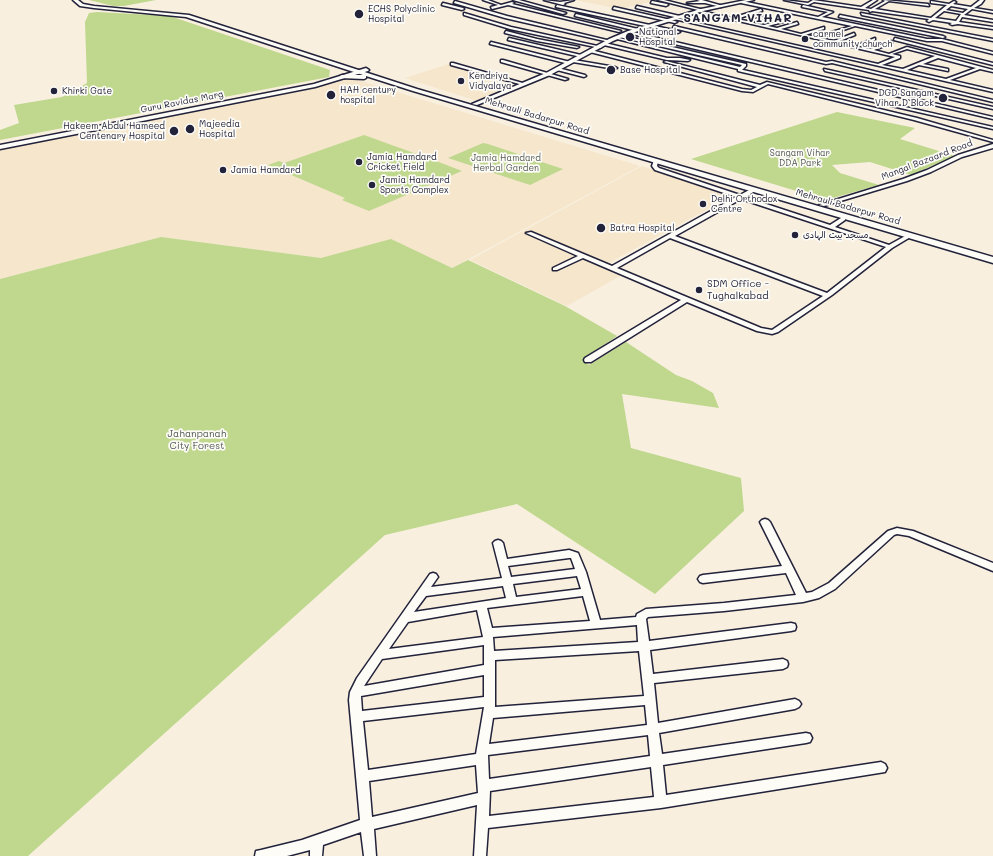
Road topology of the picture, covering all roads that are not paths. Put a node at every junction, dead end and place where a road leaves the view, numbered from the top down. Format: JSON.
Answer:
{"nodes":[{"id":1,"x":75,"y":0,"type":"edge"},
{"id":2,"x":81,"y":0,"type":"edge"},
{"id":3,"x":485,"y":0,"type":"edge"},
{"id":4,"x":501,"y":0,"type":"edge"},
{"id":5,"x":546,"y":0,"type":"edge"},
{"id":6,"x":572,"y":0,"type":"edge"},
{"id":7,"x":660,"y":0,"type":"edge"},
{"id":8,"x":679,"y":0,"type":"edge"},
{"id":9,"x":697,"y":0,"type":"edge"},
{"id":10,"x":713,"y":0,"type":"edge"},
{"id":11,"x":752,"y":0,"type":"edge"},
{"id":12,"x":875,"y":0,"type":"edge"},
{"id":13,"x":885,"y":0,"type":"edge"},
{"id":14,"x":889,"y":0,"type":"edge"},
{"id":15,"x":982,"y":0,"type":"edge"},
{"id":16,"x":786,"y":1,"type":"edge"},
{"id":17,"x":791,"y":1,"type":"edge"},
{"id":18,"x":933,"y":1,"type":"edge"},
{"id":19,"x":455,"y":2,"type":"dead end"},
{"id":20,"x":512,"y":2,"type":"edge"},
{"id":21,"x":652,"y":2,"type":"dead end"},
{"id":22,"x":704,"y":2,"type":"junction"},
{"id":23,"x":740,"y":2,"type":"junction"},
{"id":24,"x":904,"y":2,"type":"junction"},
{"id":25,"x":914,"y":2,"type":"edge"},
{"id":26,"x":954,"y":2,"type":"dead end"},
{"id":27,"x":443,"y":4,"type":"dead end"},
{"id":28,"x":561,"y":4,"type":"junction"},
{"id":29,"x":729,"y":4,"type":"junction"},
{"id":30,"x":779,"y":4,"type":"dead end"},
{"id":31,"x":644,"y":5,"type":"dead end"},
{"id":32,"x":799,"y":5,"type":"dead end"},
{"id":33,"x":808,"y":5,"type":"junction"},
{"id":34,"x":928,"y":5,"type":"junction"},
{"id":35,"x":950,"y":5,"type":"junction"},
{"id":36,"x":484,"y":6,"type":"dead end"},
{"id":37,"x":501,"y":6,"type":"junction"},
{"id":38,"x":721,"y":6,"type":"junction"},
{"id":39,"x":899,"y":6,"type":"dead end"},
{"id":40,"x":637,"y":7,"type":"dead end"},
{"id":41,"x":767,"y":7,"type":"junction"},
{"id":42,"x":492,"y":8,"type":"junction"},
{"id":43,"x":547,"y":8,"type":"junction"},
{"id":44,"x":614,"y":8,"type":"dead end"},
{"id":45,"x":630,"y":8,"type":"dead end"},
{"id":46,"x":971,"y":8,"type":"junction"},
{"id":47,"x":119,"y":9,"type":"junction"},
{"id":48,"x":861,"y":9,"type":"junction"},
{"id":49,"x":894,"y":9,"type":"dead end"},
{"id":50,"x":923,"y":9,"type":"dead end"},
{"id":51,"x":944,"y":9,"type":"junction"},
{"id":52,"x":499,"y":10,"type":"dead end"},
{"id":53,"x":761,"y":10,"type":"dead end"},
{"id":54,"x":872,"y":10,"type":"junction"},
{"id":55,"x":535,"y":12,"type":"junction"},
{"id":56,"x":695,"y":12,"type":"junction"},
{"id":57,"x":993,"y":12,"type":"edge"},
{"id":58,"x":458,"y":13,"type":"dead end"},
{"id":59,"x":466,"y":13,"type":"junction"},
{"id":60,"x":726,"y":13,"type":"dead end"},
{"id":61,"x":792,"y":13,"type":"junction"},
{"id":62,"x":851,"y":13,"type":"dead end"},
{"id":63,"x":864,"y":13,"type":"junction"},
{"id":64,"x":888,"y":13,"type":"junction"},
{"id":65,"x":919,"y":13,"type":"dead end"},
{"id":66,"x":512,"y":14,"type":"dead end"},
{"id":67,"x":527,"y":14,"type":"dead end"},
{"id":68,"x":545,"y":14,"type":"junction"},
{"id":69,"x":964,"y":14,"type":"junction"},
{"id":70,"x":716,"y":15,"type":"junction"},
{"id":71,"x":538,"y":16,"type":"dead end"},
{"id":72,"x":770,"y":16,"type":"dead end"},
{"id":73,"x":840,"y":16,"type":"junction"},
{"id":74,"x":914,"y":17,"type":"junction"},
{"id":75,"x":993,"y":17,"type":"edge"},
{"id":76,"x":508,"y":18,"type":"junction"},
{"id":77,"x":678,"y":18,"type":"junction"},
{"id":78,"x":818,"y":18,"type":"junction"},
{"id":79,"x":851,"y":18,"type":"junction"},
{"id":80,"x":732,"y":19,"type":"junction"},
{"id":81,"x":789,"y":19,"type":"dead end"},
{"id":82,"x":931,"y":19,"type":"junction"},
{"id":83,"x":829,"y":20,"type":"junction"},
{"id":84,"x":669,"y":21,"type":"junction"},
{"id":85,"x":993,"y":21,"type":"edge"},
{"id":86,"x":745,"y":22,"type":"junction"},
{"id":87,"x":814,"y":22,"type":"dead end"},
{"id":88,"x":841,"y":22,"type":"junction"},
{"id":89,"x":797,"y":23,"type":"dead end"},
{"id":90,"x":957,"y":23,"type":"junction"},
{"id":91,"x":657,"y":24,"type":"junction"},
{"id":92,"x":859,"y":24,"type":"dead end"},
{"id":93,"x":828,"y":25,"type":"dead end"},
{"id":94,"x":855,"y":25,"type":"junction"},
{"id":95,"x":594,"y":26,"type":"junction"},
{"id":96,"x":651,"y":26,"type":"junction"},
{"id":97,"x":763,"y":26,"type":"junction"},
{"id":98,"x":834,"y":26,"type":"dead end"},
{"id":99,"x":918,"y":26,"type":"junction"},
{"id":100,"x":949,"y":26,"type":"junction"},
{"id":101,"x":674,"y":27,"type":"dead end"},
{"id":102,"x":587,"y":28,"type":"dead end"},
{"id":103,"x":823,"y":28,"type":"dead end"},
{"id":104,"x":956,"y":28,"type":"dead end"},
{"id":105,"x":993,"y":28,"type":"edge"},
{"id":106,"x":609,"y":29,"type":"junction"},
{"id":107,"x":777,"y":29,"type":"junction"},
{"id":108,"x":846,"y":29,"type":"junction"},
{"id":109,"x":908,"y":30,"type":"junction"},
{"id":110,"x":941,"y":30,"type":"junction"},
{"id":111,"x":503,"y":31,"type":"dead end"},
{"id":112,"x":636,"y":31,"type":"junction"},
{"id":113,"x":767,"y":31,"type":"dead end"},
{"id":114,"x":602,"y":32,"type":"dead end"},
{"id":115,"x":719,"y":32,"type":"dead end"},
{"id":116,"x":748,"y":32,"type":"dead end"},
{"id":117,"x":861,"y":32,"type":"dead end"},
{"id":118,"x":628,"y":33,"type":"junction"},
{"id":119,"x":983,"y":33,"type":"dead end"},
{"id":120,"x":595,"y":34,"type":"dead end"},
{"id":121,"x":803,"y":34,"type":"junction"},
{"id":122,"x":854,"y":34,"type":"dead end"},
{"id":123,"x":896,"y":34,"type":"junction"},
{"id":124,"x":961,"y":34,"type":"junction"},
{"id":125,"x":588,"y":37,"type":"junction"},
{"id":126,"x":797,"y":37,"type":"dead end"},
{"id":127,"x":619,"y":38,"type":"junction"},
{"id":128,"x":738,"y":38,"type":"dead end"},
{"id":129,"x":819,"y":38,"type":"junction"},
{"id":130,"x":509,"y":39,"type":"dead end"},
{"id":131,"x":874,"y":39,"type":"dead end"},
{"id":132,"x":953,"y":39,"type":"junction"},
{"id":133,"x":790,"y":40,"type":"dead end"},
{"id":134,"x":833,"y":41,"type":"junction"},
{"id":135,"x":607,"y":42,"type":"junction"},
{"id":136,"x":783,"y":42,"type":"junction"},
{"id":137,"x":948,"y":42,"type":"junction"},
{"id":138,"x":992,"y":42,"type":"edge"},
{"id":139,"x":491,"y":43,"type":"dead end"},
{"id":140,"x":715,"y":47,"type":"dead end"},
{"id":141,"x":859,"y":47,"type":"junction"},
{"id":142,"x":595,"y":49,"type":"junction"},
{"id":143,"x":975,"y":49,"type":"junction"},
{"id":144,"x":872,"y":50,"type":"junction"},
{"id":145,"x":731,"y":51,"type":"dead end"},
{"id":146,"x":846,"y":52,"type":"dead end"},
{"id":147,"x":993,"y":53,"type":"edge"},
{"id":148,"x":890,"y":54,"type":"junction"},
{"id":149,"x":841,"y":55,"type":"junction"},
{"id":150,"x":581,"y":56,"type":"junction"},
{"id":151,"x":939,"y":56,"type":"junction"},
{"id":152,"x":669,"y":59,"type":"junction"},
{"id":153,"x":502,"y":61,"type":"dead end"},
{"id":154,"x":664,"y":61,"type":"junction"},
{"id":155,"x":572,"y":62,"type":"junction"},
{"id":156,"x":828,"y":63,"type":"junction"},
{"id":157,"x":452,"y":64,"type":"dead end"},
{"id":158,"x":651,"y":64,"type":"junction"},
{"id":159,"x":880,"y":64,"type":"junction"},
{"id":160,"x":919,"y":64,"type":"junction"},
{"id":161,"x":993,"y":64,"type":"edge"},
{"id":162,"x":711,"y":66,"type":"dead end"},
{"id":163,"x":615,"y":68,"type":"dead end"},
{"id":164,"x":703,"y":68,"type":"dead end"},
{"id":165,"x":800,"y":68,"type":"dead end"},
{"id":166,"x":979,"y":68,"type":"junction"},
{"id":167,"x":470,"y":69,"type":"junction"},
{"id":168,"x":558,"y":69,"type":"junction"},
{"id":169,"x":361,"y":70,"type":"junction"},
{"id":170,"x":697,"y":70,"type":"junction"},
{"id":171,"x":825,"y":70,"type":"dead end"},
{"id":172,"x":904,"y":70,"type":"junction"},
{"id":173,"x":947,"y":70,"type":"dead end"},
{"id":174,"x":993,"y":71,"type":"edge"},
{"id":175,"x":548,"y":74,"type":"junction"},
{"id":176,"x":737,"y":74,"type":"dead end"},
{"id":177,"x":584,"y":76,"type":"dead end"},
{"id":178,"x":342,"y":77,"type":"junction"},
{"id":179,"x":566,"y":79,"type":"dead end"},
{"id":180,"x":775,"y":79,"type":"junction"},
{"id":181,"x":946,"y":80,"type":"junction"},
{"id":182,"x":531,"y":81,"type":"junction"},
{"id":183,"x":391,"y":83,"type":"junction"},
{"id":184,"x":768,"y":83,"type":"junction"},
{"id":185,"x":524,"y":84,"type":"junction"},
{"id":186,"x":760,"y":86,"type":"junction"},
{"id":187,"x":993,"y":91,"type":"edge"},
{"id":188,"x":925,"y":92,"type":"junction"},
{"id":189,"x":913,"y":98,"type":"junction"},
{"id":190,"x":992,"y":100,"type":"edge"},
{"id":191,"x":475,"y":104,"type":"junction"},
{"id":192,"x":898,"y":106,"type":"junction"},
{"id":193,"x":993,"y":108,"type":"edge"},
{"id":194,"x":510,"y":116,"type":"junction"},
{"id":195,"x":993,"y":118,"type":"edge"},
{"id":196,"x":993,"y":128,"type":"edge"},
{"id":197,"x":993,"y":141,"type":"edge"},
{"id":198,"x":0,"y":146,"type":"edge"},
{"id":199,"x":993,"y":146,"type":"edge"},
{"id":200,"x":656,"y":161,"type":"junction"},
{"id":201,"x":716,"y":176,"type":"junction"},
{"id":202,"x":704,"y":184,"type":"junction"},
{"id":203,"x":753,"y":190,"type":"junction"},
{"id":204,"x":741,"y":196,"type":"junction"},
{"id":205,"x":821,"y":205,"type":"junction"},
{"id":206,"x":843,"y":219,"type":"dead end"},
{"id":207,"x":831,"y":227,"type":"junction"},
{"id":208,"x":529,"y":233,"type":"dead end"},
{"id":209,"x":670,"y":236,"type":"junction"},
{"id":210,"x":909,"y":236,"type":"junction"},
{"id":211,"x":930,"y":239,"type":"junction"},
{"id":212,"x":890,"y":247,"type":"junction"},
{"id":213,"x":583,"y":256,"type":"junction"},
{"id":214,"x":993,"y":256,"type":"edge"},
{"id":215,"x":993,"y":260,"type":"edge"},
{"id":216,"x":612,"y":268,"type":"junction"},
{"id":217,"x":555,"y":269,"type":"dead end"},
{"id":218,"x":827,"y":295,"type":"junction"},
{"id":219,"x":687,"y":299,"type":"junction"},
{"id":220,"x":588,"y":360,"type":"dead end"},
{"id":221,"x":765,"y":522,"type":"dead end"},
{"id":222,"x":498,"y":543,"type":"dead end"},
{"id":223,"x":503,"y":563,"type":"junction"},
{"id":224,"x":993,"y":567,"type":"edge"},
{"id":225,"x":789,"y":569,"type":"junction"},
{"id":226,"x":581,"y":572,"type":"junction"},
{"id":227,"x":433,"y":577,"type":"dead end"},
{"id":228,"x":703,"y":579,"type":"dead end"},
{"id":229,"x":507,"y":581,"type":"junction"},
{"id":230,"x":423,"y":592,"type":"junction"},
{"id":231,"x":586,"y":592,"type":"junction"},
{"id":232,"x":803,"y":598,"type":"junction"},
{"id":233,"x":512,"y":601,"type":"junction"},
{"id":234,"x":482,"y":605,"type":"junction"},
{"id":235,"x":405,"y":618,"type":"junction"},
{"id":236,"x":642,"y":621,"type":"junction"},
{"id":237,"x":596,"y":624,"type":"junction"},
{"id":238,"x":792,"y":627,"type":"dead end"},
{"id":239,"x":489,"y":637,"type":"junction"},
{"id":240,"x":644,"y":646,"type":"junction"},
{"id":241,"x":380,"y":655,"type":"junction"},
{"id":242,"x":490,"y":656,"type":"junction"},
{"id":243,"x":783,"y":664,"type":"dead end"},
{"id":244,"x":490,"y":669,"type":"junction"},
{"id":245,"x":648,"y":680,"type":"junction"},
{"id":246,"x":356,"y":692,"type":"junction"},
{"id":247,"x":650,"y":700,"type":"junction"},
{"id":248,"x":794,"y":704,"type":"dead end"},
{"id":249,"x":489,"y":707,"type":"junction"},
{"id":250,"x":357,"y":717,"type":"junction"},
{"id":251,"x":653,"y":730,"type":"junction"},
{"id":252,"x":806,"y":738,"type":"dead end"},
{"id":253,"x":482,"y":754,"type":"junction"},
{"id":254,"x":656,"y":759,"type":"junction"},
{"id":255,"x":881,"y":768,"type":"dead end"},
{"id":256,"x":363,"y":776,"type":"junction"},
{"id":257,"x":484,"y":792,"type":"junction"},
{"id":258,"x":660,"y":802,"type":"junction"},
{"id":259,"x":482,"y":823,"type":"junction"},
{"id":260,"x":367,"y":824,"type":"junction"},
{"id":261,"x":317,"y":842,"type":"junction"},
{"id":262,"x":261,"y":856,"type":"edge"},
{"id":263,"x":316,"y":856,"type":"edge"},
{"id":264,"x":370,"y":856,"type":"edge"},
{"id":265,"x":480,"y":856,"type":"edge"}],
"edges":[{"from":1,"to":47,"type":"main road","name":"Mehrauli Badarpur Road"},
{"from":2,"to":47,"type":"main road","name":"Mehrauli Badarpur Road"},
{"from":3,"to":37,"type":"street"},
{"from":4,"to":20,"type":"street"},
{"from":5,"to":28,"type":"street"},
{"from":6,"to":28,"type":"street"},
{"from":7,"to":56,"type":"street"},
{"from":8,"to":22,"type":"street"},
{"from":9,"to":22,"type":"street"},
{"from":10,"to":29,"type":"street"},
{"from":11,"to":23,"type":"street"},
{"from":12,"to":48,"type":"street"},
{"from":13,"to":14,"type":"street"},
{"from":14,"to":24,"type":"street"},
{"from":14,"to":54,"type":"street"},
{"from":15,"to":46,"type":"street"},
{"from":16,"to":17,"type":"street"},
{"from":17,"to":33,"type":"street"},
{"from":18,"to":34,"type":"street"},
{"from":18,"to":35,"type":"street"},
{"from":19,"to":76,"type":"street"},
{"from":20,"to":37,"type":"street"},
{"from":20,"to":43,"type":"street"},
{"from":20,"to":55,"type":"street"},
{"from":21,"to":56,"type":"street"},
{"from":22,"to":38,"type":"street"},
{"from":23,"to":29,"type":"street"},
{"from":23,"to":41,"type":"street"},
{"from":23,"to":56,"type":"street"},
{"from":24,"to":25,"type":"street"},
{"from":24,"to":39,"type":"street"},
{"from":25,"to":34,"type":"street"},
{"from":26,"to":35,"type":"street"},
{"from":27,"to":59,"type":"street"},
{"from":28,"to":43,"type":"street"},
{"from":28,"to":91,"type":"street"},
{"from":28,"to":96,"type":"street"},
{"from":29,"to":38,"type":"street"},
{"from":30,"to":41,"type":"street"},
{"from":31,"to":56,"type":"street"},
{"from":32,"to":33,"type":"street"},
{"from":33,"to":48,"type":"street"},
{"from":33,"to":61,"type":"street"},
{"from":33,"to":63,"type":"street"},
{"from":33,"to":78,"type":"street"},
{"from":34,"to":50,"type":"street"},
{"from":34,"to":51,"type":"street"},
{"from":35,"to":46,"type":"street"},
{"from":35,"to":51,"type":"street"},
{"from":36,"to":42,"type":"street"},
{"from":37,"to":42,"type":"street"},
{"from":38,"to":56,"type":"street"},
{"from":40,"to":77,"type":"street"},
{"from":41,"to":61,"type":"street"},
{"from":42,"to":52,"type":"street"},
{"from":43,"to":55,"type":"street"},
{"from":43,"to":112,"type":"street"},
{"from":44,"to":84,"type":"street"},
{"from":45,"to":77,"type":"street"},
{"from":46,"to":57,"type":"street"},
{"from":46,"to":69,"type":"street"},
{"from":47,"to":169,"type":"main road","name":"Mehrauli Badarpur Road"},
{"from":48,"to":54,"type":"street"},
{"from":49,"to":64,"type":"street"},
{"from":51,"to":69,"type":"street"},
{"from":51,"to":82,"type":"street"},
{"from":53,"to":80,"type":"street"},
{"from":54,"to":63,"type":"street"},
{"from":54,"to":64,"type":"street"},
{"from":55,"to":67,"type":"street"},
{"from":55,"to":68,"type":"street"},
{"from":56,"to":70,"type":"street"},
{"from":56,"to":77,"type":"street"},
{"from":56,"to":113,"type":"street"},
{"from":58,"to":59,"type":"street"},
{"from":59,"to":142,"type":"street"},
{"from":60,"to":70,"type":"street"},
{"from":61,"to":78,"type":"street"},
{"from":62,"to":73,"type":"street"},
{"from":63,"to":79,"type":"street"},
{"from":63,"to":99,"type":"street"},
{"from":64,"to":74,"type":"street"},
{"from":65,"to":74,"type":"street"},
{"from":66,"to":76,"type":"street"},
{"from":68,"to":71,"type":"street"},
{"from":68,"to":95,"type":"street"},
{"from":69,"to":75,"type":"street"},
{"from":69,"to":85,"type":"street"},
{"from":69,"to":90,"type":"street"},
{"from":70,"to":80,"type":"street"},
{"from":72,"to":86,"type":"street"},
{"from":73,"to":79,"type":"street"},
{"from":73,"to":83,"type":"street"},
{"from":74,"to":82,"type":"street"},
{"from":76,"to":125,"type":"street"},
{"from":77,"to":84,"type":"street"},
{"from":77,"to":116,"type":"street"},
{"from":77,"to":136,"type":"street"},
{"from":78,"to":83,"type":"street"},
{"from":79,"to":88,"type":"street"},
{"from":79,"to":109,"type":"street"},
{"from":80,"to":86,"type":"street"},
{"from":81,"to":97,"type":"street"},
{"from":82,"to":90,"type":"street"},
{"from":82,"to":99,"type":"street"},
{"from":83,"to":88,"type":"street"},
{"from":84,"to":91,"type":"street"},
{"from":84,"to":96,"type":"street"},
{"from":84,"to":115,"type":"street"},
{"from":86,"to":97,"type":"street"},
{"from":87,"to":93,"type":"street"},
{"from":88,"to":94,"type":"street"},
{"from":89,"to":107,"type":"street"},
{"from":90,"to":100,"type":"street"},
{"from":90,"to":105,"type":"street"},
{"from":91,"to":96,"type":"street"},
{"from":92,"to":94,"type":"street"},
{"from":94,"to":108,"type":"street"},
{"from":94,"to":123,"type":"street"},
{"from":95,"to":102,"type":"street"},
{"from":95,"to":106,"type":"street"},
{"from":96,"to":112,"type":"street"},
{"from":96,"to":156,"type":"street"},
{"from":97,"to":107,"type":"street"},
{"from":98,"to":108,"type":"street"},
{"from":99,"to":109,"type":"street"},
{"from":99,"to":110,"type":"street"},
{"from":100,"to":104,"type":"street"},
{"from":100,"to":110,"type":"street"},
{"from":101,"to":156,"type":"street"},
{"from":103,"to":121,"type":"street"},
{"from":105,"to":119,"type":"street"},
{"from":106,"to":114,"type":"street"},
{"from":106,"to":118,"type":"street"},
{"from":107,"to":121,"type":"street"},
{"from":108,"to":117,"type":"street"},
{"from":108,"to":129,"type":"street"},
{"from":109,"to":123,"type":"street"},
{"from":109,"to":132,"type":"street"},
{"from":110,"to":124,"type":"street"},
{"from":111,"to":142,"type":"street"},
{"from":112,"to":118,"type":"street"},
{"from":112,"to":127,"type":"street"},
{"from":112,"to":140,"type":"street"},
{"from":112,"to":189,"type":"street"},
{"from":118,"to":127,"type":"street"},
{"from":120,"to":125,"type":"street"},
{"from":121,"to":126,"type":"street"},
{"from":121,"to":129,"type":"street"},
{"from":122,"to":134,"type":"street"},
{"from":123,"to":137,"type":"street"},
{"from":124,"to":132,"type":"street"},
{"from":124,"to":138,"type":"street"},
{"from":125,"to":135,"type":"street"},
{"from":127,"to":135,"type":"street"},
{"from":127,"to":180,"type":"street"},
{"from":128,"to":156,"type":"street"},
{"from":129,"to":134,"type":"street"},
{"from":130,"to":150,"type":"street"},
{"from":131,"to":141,"type":"street"},
{"from":132,"to":137,"type":"street"},
{"from":133,"to":136,"type":"street"},
{"from":134,"to":141,"type":"street"},
{"from":134,"to":141,"type":"street"},
{"from":135,"to":142,"type":"street"},
{"from":135,"to":152,"type":"street"},
{"from":136,"to":149,"type":"street"},
{"from":137,"to":143,"type":"street"},
{"from":138,"to":143,"type":"street"},
{"from":139,"to":155,"type":"street"},
{"from":141,"to":144,"type":"street"},
{"from":142,"to":150,"type":"street"},
{"from":142,"to":158,"type":"street"},
{"from":143,"to":147,"type":"street"},
{"from":144,"to":148,"type":"street"},
{"from":144,"to":161,"type":"street"},
{"from":145,"to":165,"type":"street"},
{"from":146,"to":149,"type":"street"},
{"from":148,"to":151,"type":"street"},
{"from":148,"to":159,"type":"street"},
{"from":149,"to":159,"type":"street"},
{"from":150,"to":155,"type":"street"},
{"from":151,"to":160,"type":"street"},
{"from":151,"to":166,"type":"street"},
{"from":152,"to":154,"type":"street"},
{"from":152,"to":162,"type":"street"},
{"from":153,"to":175,"type":"street"},
{"from":154,"to":158,"type":"street"},
{"from":154,"to":170,"type":"street"},
{"from":155,"to":163,"type":"street"},
{"from":155,"to":168,"type":"street"},
{"from":156,"to":190,"type":"street"},
{"from":157,"to":167,"type":"street"},
{"from":158,"to":186,"type":"street"},
{"from":159,"to":172,"type":"street"},
{"from":160,"to":172,"type":"street"},
{"from":160,"to":173,"type":"street"},
{"from":164,"to":170,"type":"street"},
{"from":166,"to":174,"type":"street"},
{"from":166,"to":181,"type":"street"},
{"from":167,"to":182,"type":"street"},
{"from":167,"to":185,"type":"street"},
{"from":168,"to":175,"type":"street"},
{"from":168,"to":177,"type":"street"},
{"from":169,"to":178,"type":"main road","name":"Guru Ravidas Marg"},
{"from":169,"to":183,"type":"main road","name":"Mehrauli Badarpur Road"},
{"from":169,"to":191,"type":"main road","name":"Mehrauli Badarpur Road"},
{"from":169,"to":198,"type":"main road","name":"Guru Ravidas Marg"},
{"from":170,"to":186,"type":"street"},
{"from":171,"to":188,"type":"street"},
{"from":172,"to":181,"type":"street"},
{"from":175,"to":179,"type":"street"},
{"from":175,"to":182,"type":"street"},
{"from":176,"to":184,"type":"street"},
{"from":178,"to":183,"type":"main road"},
{"from":178,"to":198,"type":"main road","name":"Guru Ravidas Marg"},
{"from":180,"to":184,"type":"street"},
{"from":180,"to":192,"type":"street"},
{"from":181,"to":187,"type":"street"},
{"from":182,"to":185,"type":"street"},
{"from":183,"to":194,"type":"main road","name":"Mehrauli Badarpur Road"},
{"from":184,"to":186,"type":"street"},
{"from":184,"to":197,"type":"street"},
{"from":185,"to":191,"type":"street"},
{"from":188,"to":189,"type":"street"},
{"from":188,"to":193,"type":"street"},
{"from":189,"to":192,"type":"street"},
{"from":189,"to":195,"type":"street"},
{"from":191,"to":194,"type":"main road","name":"Mehrauli Badarpur Road"},
{"from":192,"to":196,"type":"street"},
{"from":194,"to":200,"type":"main road","name":"Mehrauli Badarpur Road"},
{"from":194,"to":201,"type":"main road","name":"Mehrauli Badarpur Road"},
{"from":199,"to":205,"type":"street","name":"Mangal Bazaard Road"},
{"from":200,"to":201,"type":"main road","name":"Mehrauli Badarpur Road"},
{"from":200,"to":202,"type":"street"},
{"from":201,"to":202,"type":"street"},
{"from":201,"to":203,"type":"main road","name":"Mehrauli Badarpur Road"},
{"from":201,"to":205,"type":"main road","name":"Mehrauli Badarpur Road"},
{"from":202,"to":204,"type":"street"},
{"from":203,"to":204,"type":"street"},
{"from":203,"to":210,"type":"main road","name":"Mehrauli Badarpur Road"},
{"from":204,"to":207,"type":"street"},
{"from":204,"to":209,"type":"street"},
{"from":205,"to":211,"type":"main road","name":"Mehrauli Badarpur Road"},
{"from":206,"to":207,"type":"street"},
{"from":207,"to":212,"type":"street"},
{"from":208,"to":213,"type":"street"},
{"from":209,"to":216,"type":"street"},
{"from":209,"to":218,"type":"street"},
{"from":210,"to":211,"type":"main road","name":"Mehrauli Badarpur Road"},
{"from":210,"to":212,"type":"street"},
{"from":211,"to":214,"type":"main road","name":"Mehrauli Badarpur Road"},
{"from":211,"to":215,"type":"main road","name":"Mehrauli Badarpur Road"},
{"from":212,"to":218,"type":"street"},
{"from":213,"to":216,"type":"street"},
{"from":213,"to":217,"type":"street"},
{"from":216,"to":219,"type":"street"},
{"from":218,"to":219,"type":"street"},
{"from":219,"to":220,"type":"street"},
{"from":221,"to":225,"type":"street"},
{"from":222,"to":223,"type":"street"},
{"from":223,"to":226,"type":"street"},
{"from":223,"to":229,"type":"street"},
{"from":224,"to":232,"type":"street"},
{"from":225,"to":228,"type":"street"},
{"from":225,"to":232,"type":"street"},
{"from":226,"to":229,"type":"street"},
{"from":226,"to":231,"type":"street"},
{"from":227,"to":230,"type":"street"},
{"from":229,"to":230,"type":"street"},
{"from":229,"to":233,"type":"street"},
{"from":230,"to":235,"type":"street"},
{"from":231,"to":233,"type":"street"},
{"from":231,"to":237,"type":"street"},
{"from":232,"to":236,"type":"street"},
{"from":233,"to":234,"type":"street"},
{"from":234,"to":235,"type":"street"},
{"from":234,"to":239,"type":"street"},
{"from":235,"to":241,"type":"street"},
{"from":236,"to":237,"type":"street"},
{"from":236,"to":240,"type":"street"},
{"from":237,"to":239,"type":"street"},
{"from":238,"to":240,"type":"street"},
{"from":239,"to":241,"type":"street"},
{"from":239,"to":242,"type":"street"},
{"from":240,"to":242,"type":"street"},
{"from":240,"to":245,"type":"street"},
{"from":241,"to":246,"type":"street"},
{"from":242,"to":244,"type":"street"},
{"from":243,"to":245,"type":"street"},
{"from":244,"to":246,"type":"street"},
{"from":244,"to":249,"type":"street"},
{"from":245,"to":247,"type":"street"},
{"from":246,"to":250,"type":"street"},
{"from":247,"to":249,"type":"street"},
{"from":247,"to":251,"type":"street"},
{"from":248,"to":251,"type":"street"},
{"from":249,"to":250,"type":"street"},
{"from":249,"to":253,"type":"street"},
{"from":250,"to":256,"type":"street"},
{"from":251,"to":253,"type":"street"},
{"from":251,"to":254,"type":"street"},
{"from":252,"to":254,"type":"street"},
{"from":253,"to":256,"type":"street"},
{"from":253,"to":257,"type":"street"},
{"from":254,"to":257,"type":"street"},
{"from":254,"to":258,"type":"street"},
{"from":255,"to":258,"type":"street"},
{"from":256,"to":260,"type":"street"},
{"from":257,"to":259,"type":"street"},
{"from":257,"to":260,"type":"street"},
{"from":258,"to":259,"type":"street"},
{"from":259,"to":265,"type":"street"},
{"from":260,"to":261,"type":"street"},
{"from":260,"to":264,"type":"street"},
{"from":261,"to":262,"type":"street"},
{"from":261,"to":263,"type":"street"}]}
